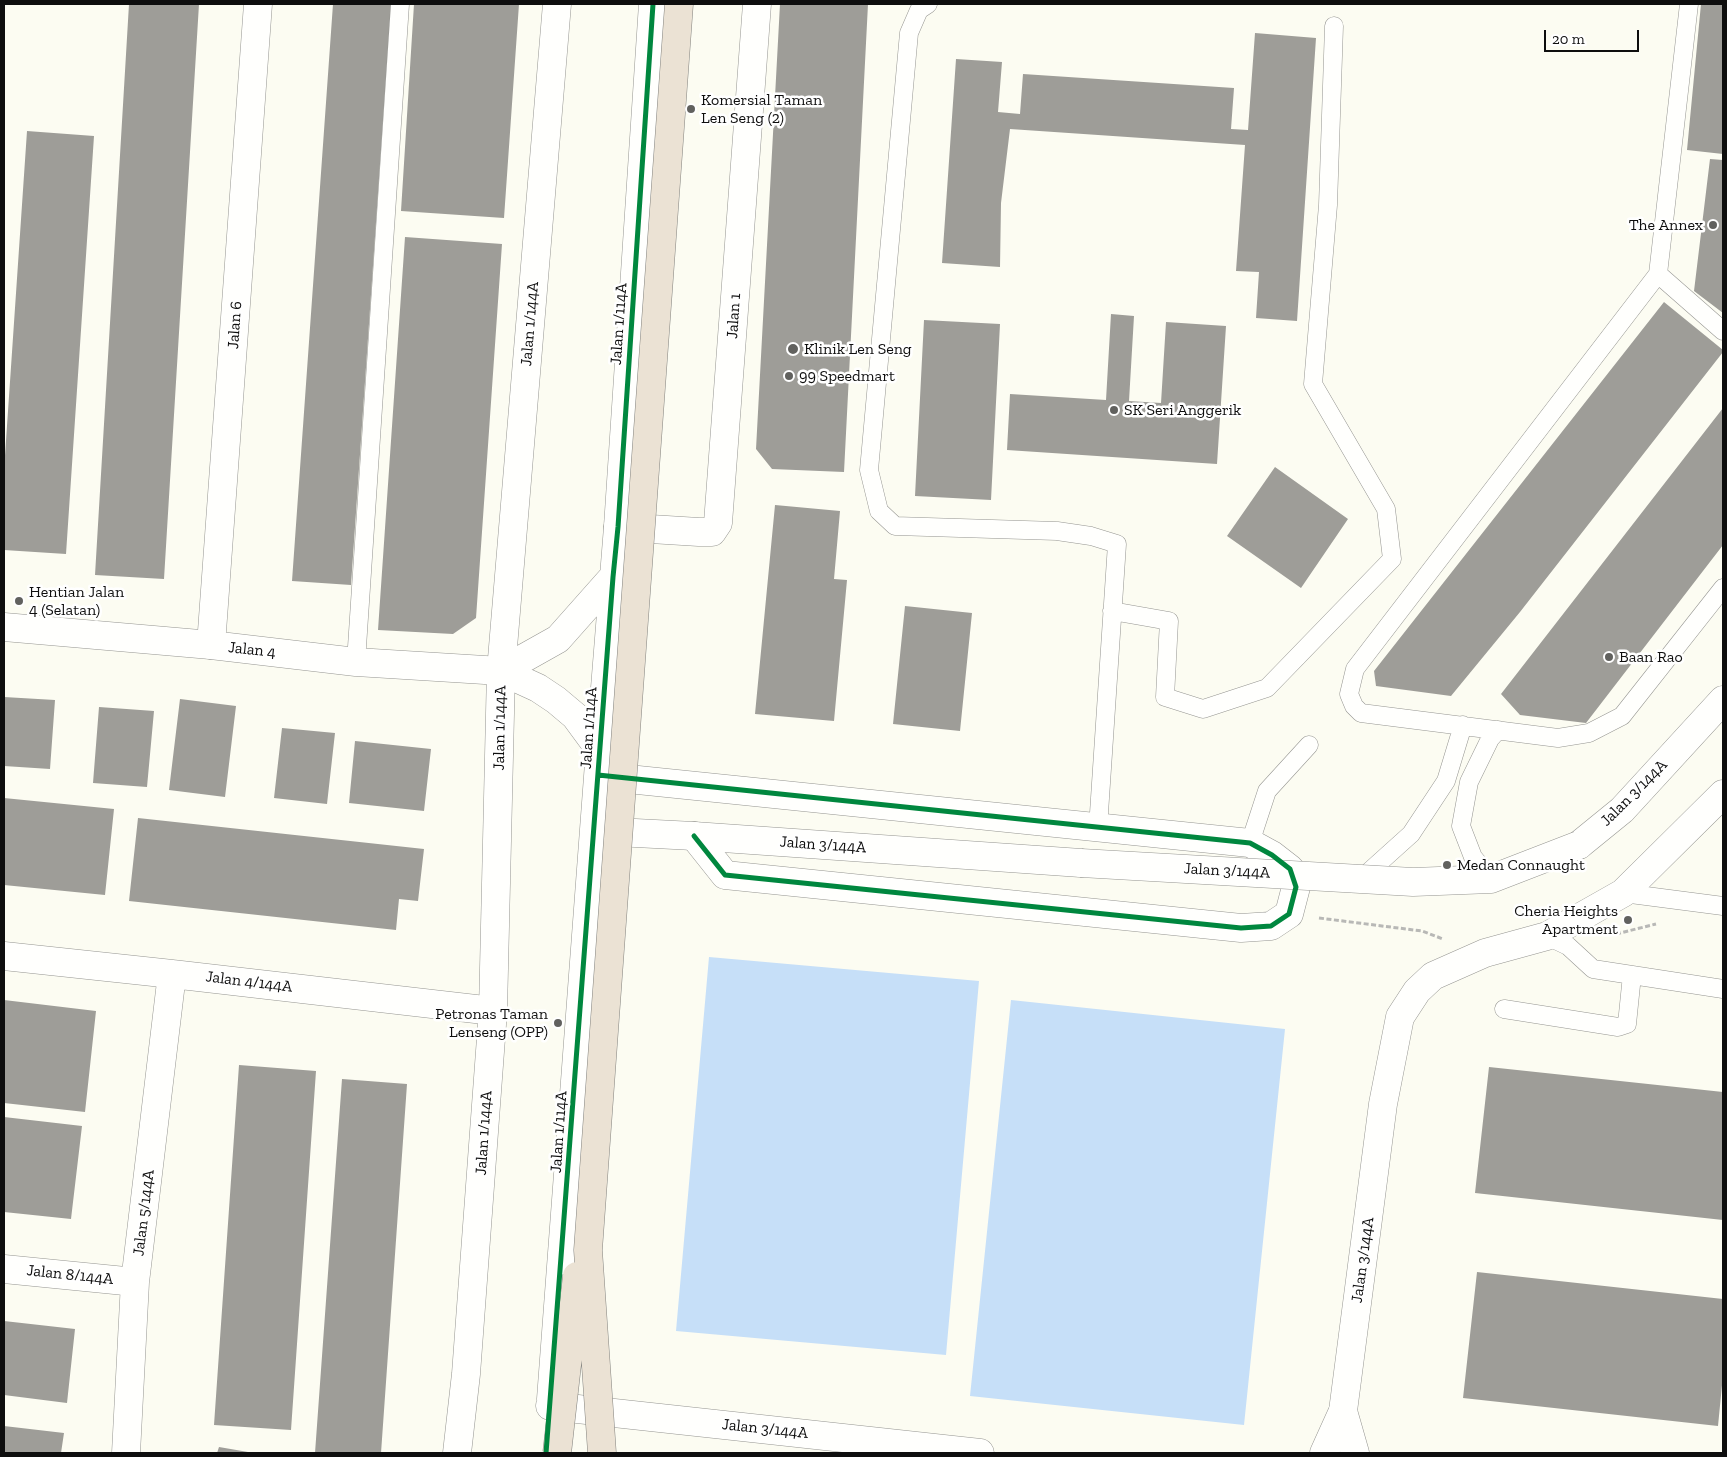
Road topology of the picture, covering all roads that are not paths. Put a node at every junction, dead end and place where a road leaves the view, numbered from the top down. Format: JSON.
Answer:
{"nodes":[{"id":1,"x":258,"y":4,"type":"edge"},
{"id":2,"x":400,"y":4,"type":"edge"},
{"id":3,"x":557,"y":4,"type":"edge"},
{"id":4,"x":653,"y":4,"type":"edge"},
{"id":5,"x":671,"y":4,"type":"edge"},
{"id":6,"x":679,"y":4,"type":"edge"},
{"id":7,"x":757,"y":4,"type":"edge"},
{"id":8,"x":928,"y":4,"type":"edge"},
{"id":9,"x":1689,"y":4,"type":"edge"},
{"id":10,"x":1334,"y":26,"type":"dead end"},
{"id":11,"x":1658,"y":274,"type":"junction"},
{"id":12,"x":1723,"y":331,"type":"edge"},
{"id":13,"x":618,"y":527,"type":"junction"},
{"id":14,"x":613,"y":577,"type":"junction"},
{"id":15,"x":1723,"y":588,"type":"edge"},
{"id":16,"x":1112,"y":611,"type":"junction"},
{"id":17,"x":4,"y":627,"type":"edge"},
{"id":18,"x":211,"y":645,"type":"junction"},
{"id":19,"x":356,"y":662,"type":"junction"},
{"id":20,"x":501,"y":671,"type":"junction"},
{"id":21,"x":1723,"y":700,"type":"edge"},
{"id":22,"x":1463,"y":726,"type":"junction"},
{"id":23,"x":1498,"y":730,"type":"junction"},
{"id":24,"x":1309,"y":745,"type":"dead end"},
{"id":25,"x":599,"y":762,"type":"junction"},
{"id":26,"x":1723,"y":794,"type":"edge"},
{"id":27,"x":1098,"y":828,"type":"junction"},
{"id":28,"x":594,"y":831,"type":"junction"},
{"id":29,"x":694,"y":836,"type":"junction"},
{"id":30,"x":1250,"y":843,"type":"junction"},
{"id":31,"x":1361,"y":879,"type":"junction"},
{"id":32,"x":1491,"y":879,"type":"junction"},
{"id":33,"x":1622,"y":893,"type":"junction"},
{"id":34,"x":1723,"y":906,"type":"edge"},
{"id":35,"x":1547,"y":936,"type":"junction"},
{"id":36,"x":4,"y":956,"type":"edge"},
{"id":37,"x":172,"y":974,"type":"junction"},
{"id":38,"x":1632,"y":975,"type":"junction"},
{"id":39,"x":1723,"y":989,"type":"edge"},
{"id":40,"x":1504,"y":1009,"type":"dead end"},
{"id":41,"x":493,"y":1011,"type":"junction"},
{"id":42,"x":580,"y":1256,"type":"junction"},
{"id":43,"x":4,"y":1269,"type":"edge"},
{"id":44,"x":135,"y":1282,"type":"junction"},
{"id":45,"x":550,"y":1406,"type":"junction"},
{"id":46,"x":1343,"y":1411,"type":"junction"},
{"id":47,"x":126,"y":1453,"type":"edge"},
{"id":48,"x":457,"y":1453,"type":"edge"},
{"id":49,"x":546,"y":1453,"type":"edge"},
{"id":50,"x":557,"y":1453,"type":"edge"},
{"id":51,"x":583,"y":1453,"type":"edge"},
{"id":52,"x":602,"y":1453,"type":"edge"},
{"id":53,"x":980,"y":1453,"type":"edge"},
{"id":54,"x":1324,"y":1453,"type":"edge"},
{"id":55,"x":1356,"y":1453,"type":"edge"}],
"edges":[{"from":1,"to":18,"type":"street","name":"Jalan 6"},
{"from":2,"to":19,"type":"lane"},
{"from":3,"to":20,"type":"street","name":"Jalan 1/144A"},
{"from":4,"to":13,"type":"street","name":"Jalan 1/114A"},
{"from":5,"to":42,"type":"highway"},
{"from":6,"to":52,"type":"highway","bridge":true},
{"from":7,"to":13,"type":"street","name":"Jalan 1"},
{"from":8,"to":16,"type":"lane"},
{"from":9,"to":11,"type":"lane"},
{"from":10,"to":16,"type":"lane"},
{"from":11,"to":12,"type":"lane"},
{"from":11,"to":22,"type":"lane"},
{"from":13,"to":14,"type":"street","name":"Jalan 1/114A"},
{"from":14,"to":20,"type":"street"},
{"from":14,"to":25,"type":"street","name":"Jalan 1/114A"},
{"from":15,"to":23,"type":"lane"},
{"from":16,"to":27,"type":"lane"},
{"from":17,"to":18,"type":"street","name":"Jalan 4"},
{"from":18,"to":19,"type":"street","name":"Jalan 4"},
{"from":19,"to":20,"type":"street","name":"Jalan 4"},
{"from":20,"to":25,"type":"street"},
{"from":20,"to":41,"type":"street","name":"Jalan 1/144A"},
{"from":21,"to":32,"type":"street","name":"Jalan 3/144A","bridge":true},
{"from":22,"to":23,"type":"lane"},
{"from":22,"to":31,"type":"lane"},
{"from":23,"to":32,"type":"lane"},
{"from":24,"to":30,"type":"lane"},
{"from":25,"to":27,"type":"street"},
{"from":25,"to":28,"type":"street","name":"Jalan 1/114A"},
{"from":26,"to":33,"type":"street","name":"Jalan 3/144A"},
{"from":27,"to":30,"type":"street"},
{"from":28,"to":29,"type":"street"},
{"from":28,"to":45,"type":"street","name":"Jalan 1/114A"},
{"from":29,"to":30,"type":"street"},
{"from":29,"to":31,"type":"street","name":"Jalan 3/144A","bridge":true},
{"from":31,"to":32,"type":"street","name":"Jalan 3/144A","bridge":true},
{"from":33,"to":34,"type":"lane"},
{"from":33,"to":35,"type":"street","name":"Jalan 3/144A"},
{"from":35,"to":38,"type":"lane"},
{"from":35,"to":46,"type":"street","name":"Jalan 3/144A"},
{"from":36,"to":37,"type":"street","name":"Jalan 4/144A"},
{"from":37,"to":41,"type":"street","name":"Jalan 4/144A"},
{"from":37,"to":44,"type":"street","name":"Jalan 5/144A"},
{"from":38,"to":39,"type":"lane"},
{"from":38,"to":40,"type":"lane"},
{"from":41,"to":48,"type":"street","name":"Jalan 1/144A"},
{"from":42,"to":50,"type":"highway","bridge":true},
{"from":42,"to":51,"type":"highway"},
{"from":43,"to":44,"type":"street","name":"Jalan 8/144A"},
{"from":44,"to":47,"type":"street","name":"Jalan 5/144A"},
{"from":45,"to":49,"type":"street","name":"Jalan 1/114A"},
{"from":45,"to":53,"type":"street","name":"Jalan 3/144A"},
{"from":46,"to":54,"type":"street","name":"Jalan 3/144A"},
{"from":46,"to":55,"type":"street"}]}
